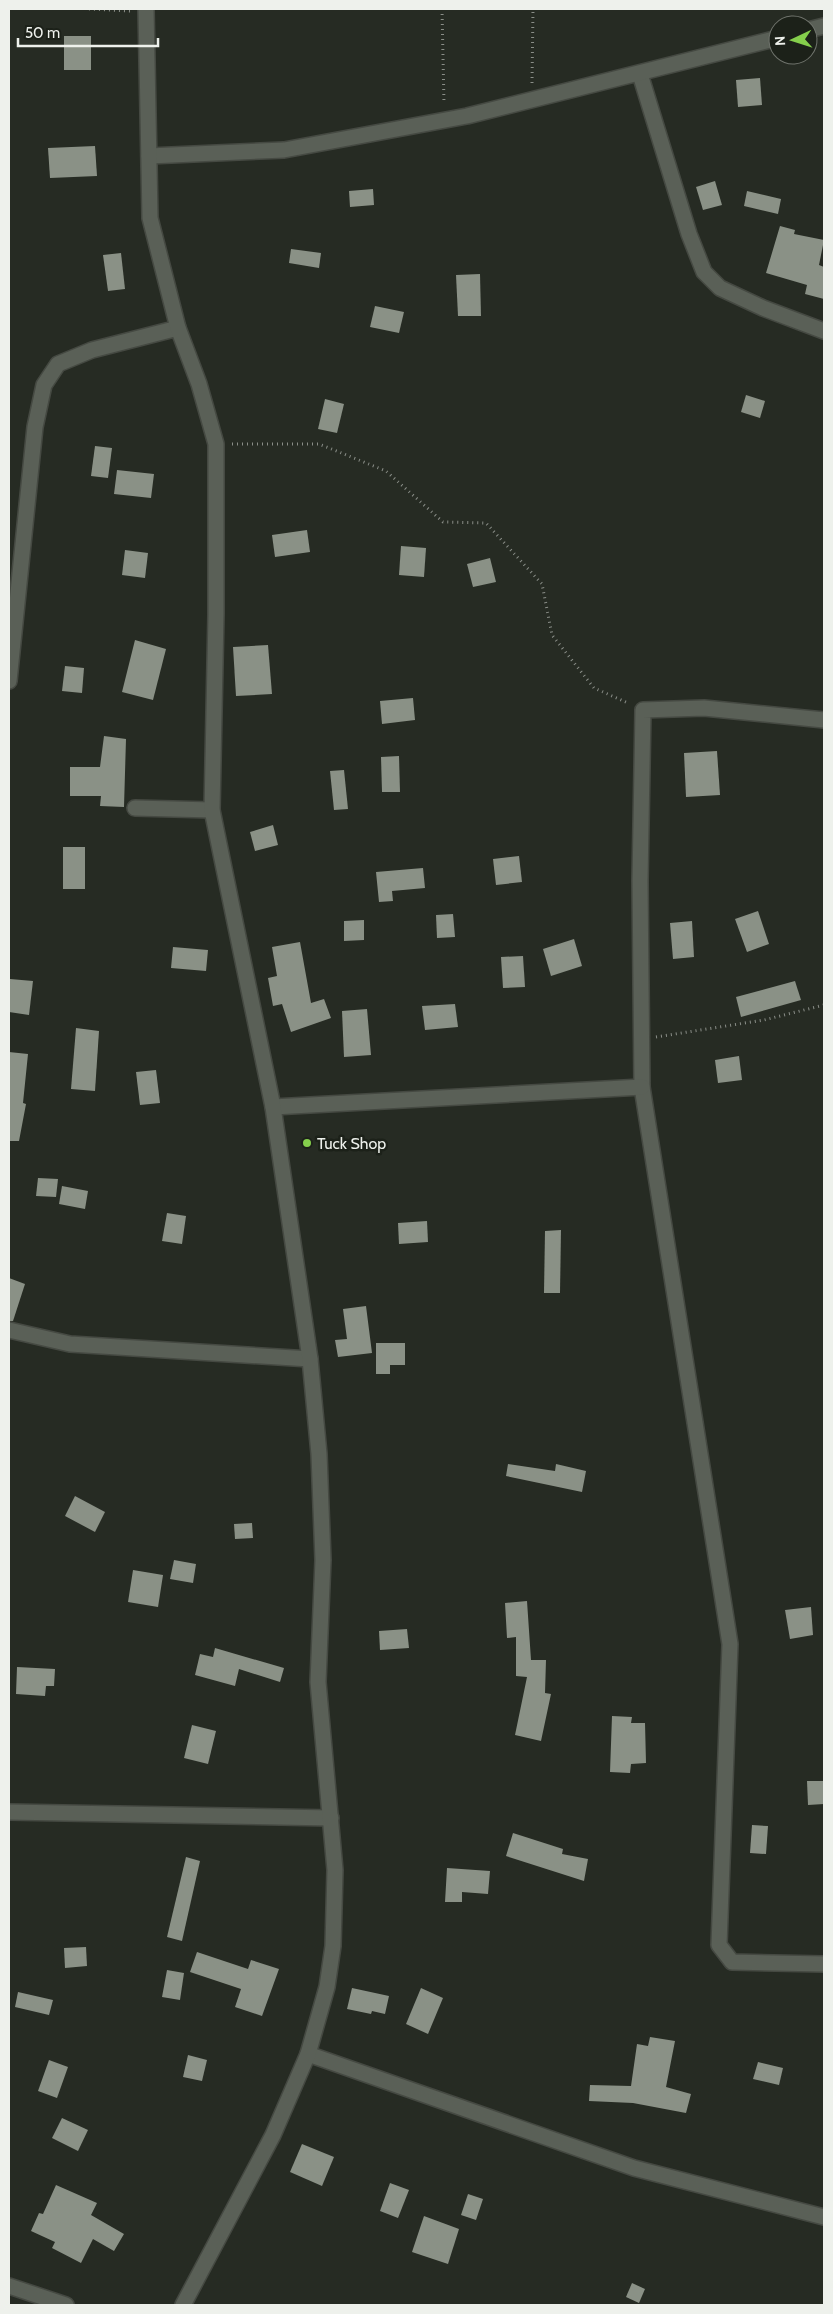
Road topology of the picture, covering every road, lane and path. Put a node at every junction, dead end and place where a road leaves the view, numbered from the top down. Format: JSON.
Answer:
{"nodes":[{"id":1,"x":89,"y":9,"type":"edge"},
{"id":2,"x":442,"y":9,"type":"edge"},
{"id":3,"x":533,"y":9,"type":"edge"},
{"id":4,"x":146,"y":10,"type":"edge"},
{"id":5,"x":768,"y":41,"type":"edge"},
{"id":6,"x":640,"y":74,"type":"junction"},
{"id":7,"x":532,"y":99,"type":"junction"},
{"id":8,"x":445,"y":120,"type":"junction"},
{"id":9,"x":149,"y":156,"type":"junction"},
{"id":10,"x":178,"y":328,"type":"junction"},
{"id":11,"x":824,"y":331,"type":"edge"},
{"id":12,"x":216,"y":444,"type":"junction"},
{"id":13,"x":9,"y":681,"type":"edge"},
{"id":14,"x":643,"y":710,"type":"junction"},
{"id":15,"x":824,"y":720,"type":"edge"},
{"id":16,"x":135,"y":808,"type":"dead end"},
{"id":17,"x":212,"y":810,"type":"junction"},
{"id":18,"x":824,"y":1005,"type":"edge"},
{"id":19,"x":641,"y":1039,"type":"junction"},
{"id":20,"x":642,"y":1087,"type":"junction"},
{"id":21,"x":273,"y":1108,"type":"junction"},
{"id":22,"x":9,"y":1330,"type":"edge"},
{"id":23,"x":310,"y":1360,"type":"junction"},
{"id":24,"x":9,"y":1812,"type":"edge"},
{"id":25,"x":331,"y":1818,"type":"junction"},
{"id":26,"x":824,"y":1964,"type":"edge"},
{"id":27,"x":308,"y":2054,"type":"junction"},
{"id":28,"x":824,"y":2217,"type":"edge"},
{"id":29,"x":9,"y":2286,"type":"edge"},
{"id":30,"x":66,"y":2305,"type":"edge"},
{"id":31,"x":183,"y":2305,"type":"edge"}],
"edges":[{"from":1,"to":4,"type":"path"},
{"from":2,"to":8,"type":"path"},
{"from":3,"to":7,"type":"path"},
{"from":4,"to":9,"type":"street"},
{"from":5,"to":6,"type":"street"},
{"from":6,"to":7,"type":"street"},
{"from":6,"to":11,"type":"street"},
{"from":7,"to":8,"type":"street"},
{"from":8,"to":9,"type":"street"},
{"from":9,"to":10,"type":"street"},
{"from":10,"to":12,"type":"street"},
{"from":10,"to":13,"type":"street"},
{"from":12,"to":14,"type":"path"},
{"from":12,"to":17,"type":"street"},
{"from":14,"to":15,"type":"street"},
{"from":14,"to":19,"type":"street"},
{"from":16,"to":17,"type":"street"},
{"from":17,"to":21,"type":"street"},
{"from":18,"to":19,"type":"path"},
{"from":19,"to":20,"type":"street"},
{"from":20,"to":21,"type":"street"},
{"from":20,"to":26,"type":"street"},
{"from":21,"to":23,"type":"street"},
{"from":22,"to":23,"type":"street"},
{"from":23,"to":25,"type":"street"},
{"from":24,"to":25,"type":"street"},
{"from":25,"to":27,"type":"street"},
{"from":27,"to":28,"type":"street"},
{"from":27,"to":31,"type":"street"},
{"from":29,"to":30,"type":"street"}]}
